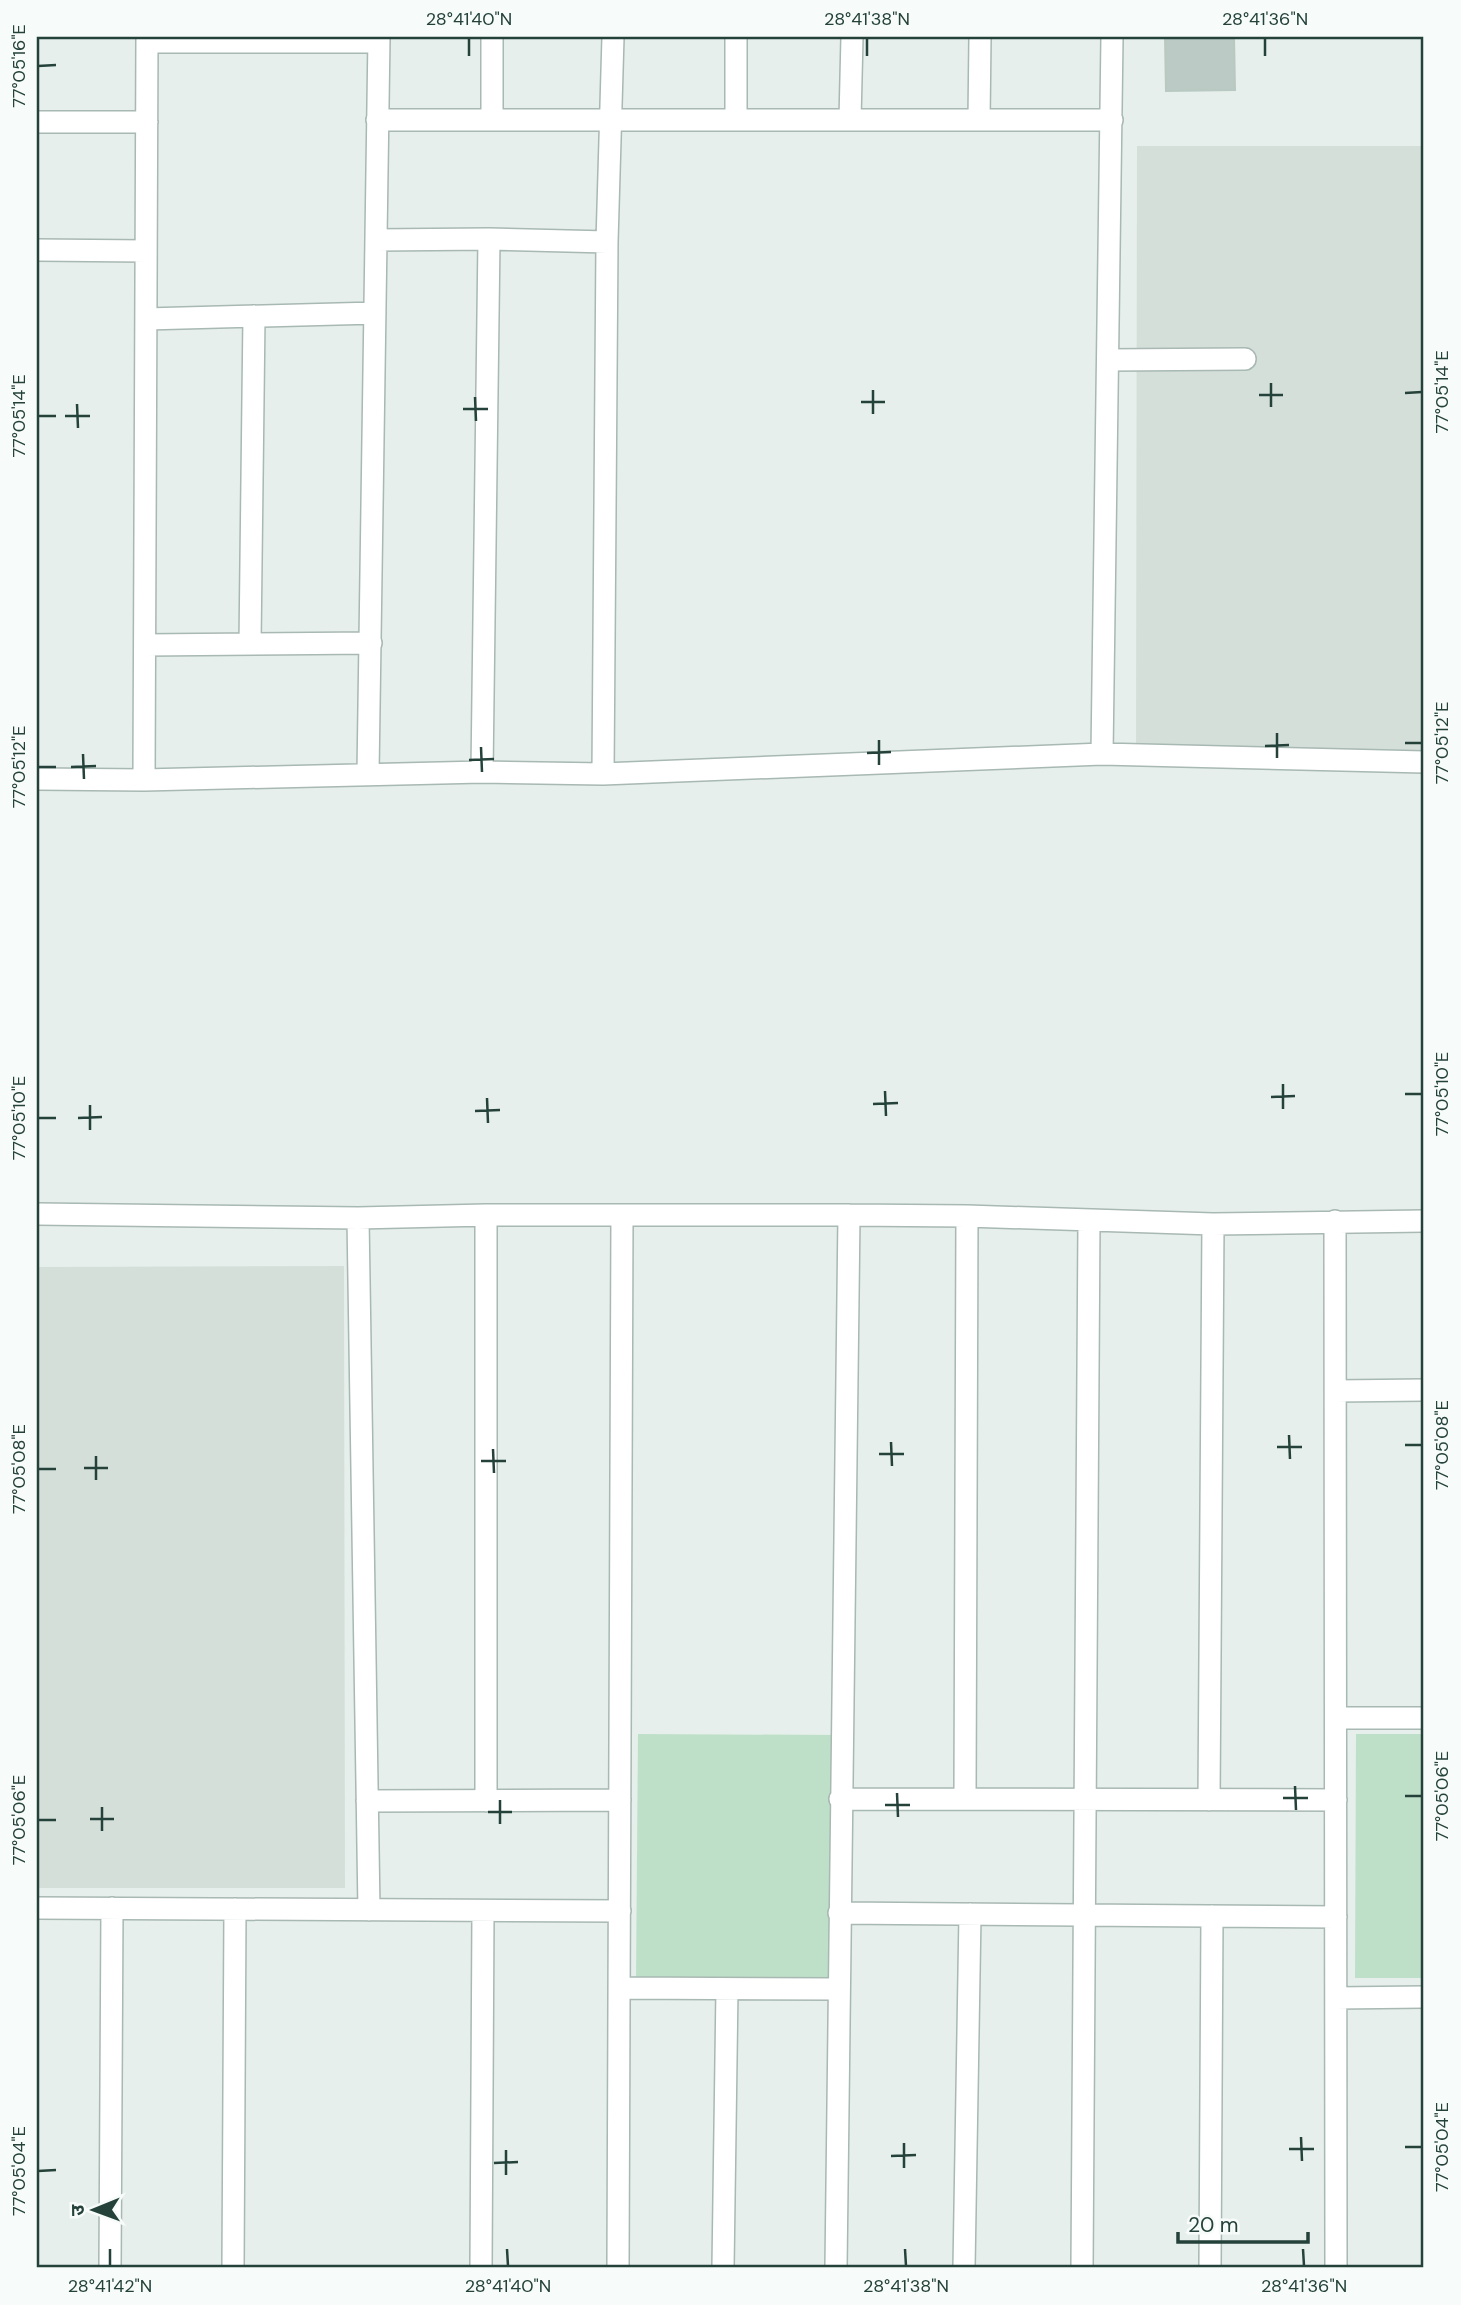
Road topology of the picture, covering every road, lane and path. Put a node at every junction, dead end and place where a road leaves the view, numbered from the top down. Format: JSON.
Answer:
{"nodes":[{"id":1,"x":492,"y":37,"type":"edge"},
{"id":2,"x":613,"y":37,"type":"edge"},
{"id":3,"x":736,"y":37,"type":"edge"},
{"id":4,"x":852,"y":37,"type":"edge"},
{"id":5,"x":980,"y":37,"type":"edge"},
{"id":6,"x":1112,"y":37,"type":"edge"},
{"id":7,"x":147,"y":39,"type":"edge"},
{"id":8,"x":256,"y":39,"type":"edge"},
{"id":9,"x":379,"y":39,"type":"edge"},
{"id":10,"x":377,"y":120,"type":"junction"},
{"id":11,"x":492,"y":120,"type":"junction"},
{"id":12,"x":612,"y":120,"type":"junction"},
{"id":13,"x":736,"y":120,"type":"junction"},
{"id":14,"x":850,"y":120,"type":"junction"},
{"id":15,"x":979,"y":120,"type":"junction"},
{"id":16,"x":1112,"y":120,"type":"junction"},
{"id":17,"x":37,"y":122,"type":"edge"},
{"id":18,"x":147,"y":122,"type":"junction"},
{"id":19,"x":489,"y":239,"type":"junction"},
{"id":20,"x":376,"y":240,"type":"junction"},
{"id":21,"x":607,"y":242,"type":"junction"},
{"id":22,"x":37,"y":250,"type":"edge"},
{"id":23,"x":146,"y":250,"type":"junction"},
{"id":24,"x":375,"y":313,"type":"junction"},
{"id":25,"x":254,"y":316,"type":"junction"},
{"id":26,"x":146,"y":319,"type":"junction"},
{"id":27,"x":1245,"y":359,"type":"dead end"},
{"id":28,"x":1108,"y":360,"type":"junction"},
{"id":29,"x":371,"y":643,"type":"junction"},
{"id":30,"x":250,"y":644,"type":"junction"},
{"id":31,"x":145,"y":645,"type":"junction"},
{"id":32,"x":1102,"y":754,"type":"junction"},
{"id":33,"x":1424,"y":762,"type":"edge"},
{"id":34,"x":482,"y":772,"type":"junction"},
{"id":35,"x":368,"y":774,"type":"junction"},
{"id":36,"x":603,"y":774,"type":"junction"},
{"id":37,"x":37,"y":779,"type":"edge"},
{"id":38,"x":144,"y":780,"type":"junction"},
{"id":39,"x":37,"y":1214,"type":"edge"},
{"id":40,"x":486,"y":1215,"type":"junction"},
{"id":41,"x":849,"y":1215,"type":"junction"},
{"id":42,"x":622,"y":1216,"type":"junction"},
{"id":43,"x":967,"y":1216,"type":"junction"},
{"id":44,"x":358,"y":1217,"type":"junction"},
{"id":45,"x":1089,"y":1221,"type":"junction"},
{"id":46,"x":1335,"y":1221,"type":"junction"},
{"id":47,"x":1424,"y":1221,"type":"edge"},
{"id":48,"x":1213,"y":1224,"type":"junction"},
{"id":49,"x":1336,"y":1391,"type":"junction"},
{"id":50,"x":1424,"y":1391,"type":"edge"},
{"id":51,"x":1336,"y":1718,"type":"junction"},
{"id":52,"x":1424,"y":1718,"type":"edge"},
{"id":53,"x":840,"y":1799,"type":"junction"},
{"id":54,"x":965,"y":1799,"type":"junction"},
{"id":55,"x":620,"y":1800,"type":"junction"},
{"id":56,"x":1084,"y":1800,"type":"junction"},
{"id":57,"x":1209,"y":1800,"type":"junction"},
{"id":58,"x":1336,"y":1800,"type":"junction"},
{"id":59,"x":368,"y":1801,"type":"junction"},
{"id":60,"x":486,"y":1801,"type":"junction"},
{"id":61,"x":37,"y":1908,"type":"edge"},
{"id":62,"x":112,"y":1908,"type":"junction"},
{"id":63,"x":235,"y":1909,"type":"junction"},
{"id":64,"x":369,"y":1910,"type":"junction"},
{"id":65,"x":482,"y":1911,"type":"junction"},
{"id":66,"x":620,"y":1912,"type":"junction"},
{"id":67,"x":839,"y":1913,"type":"junction"},
{"id":68,"x":970,"y":1914,"type":"junction"},
{"id":69,"x":1084,"y":1915,"type":"junction"},
{"id":70,"x":1212,"y":1916,"type":"junction"},
{"id":71,"x":1336,"y":1917,"type":"junction"},
{"id":72,"x":619,"y":1988,"type":"junction"},
{"id":73,"x":727,"y":1989,"type":"junction"},
{"id":74,"x":838,"y":1989,"type":"junction"},
{"id":75,"x":1424,"y":1997,"type":"edge"},
{"id":76,"x":1336,"y":1998,"type":"junction"},
{"id":77,"x":110,"y":2268,"type":"edge"},
{"id":78,"x":233,"y":2268,"type":"edge"},
{"id":79,"x":481,"y":2268,"type":"edge"},
{"id":80,"x":618,"y":2268,"type":"edge"},
{"id":81,"x":723,"y":2268,"type":"edge"},
{"id":82,"x":836,"y":2268,"type":"edge"},
{"id":83,"x":964,"y":2268,"type":"edge"},
{"id":84,"x":1082,"y":2268,"type":"edge"},
{"id":85,"x":1210,"y":2268,"type":"edge"},
{"id":86,"x":1336,"y":2268,"type":"edge"}],
"edges":[{"from":1,"to":11,"type":"street"},
{"from":2,"to":12,"type":"street"},
{"from":3,"to":13,"type":"street"},
{"from":4,"to":14,"type":"street"},
{"from":5,"to":15,"type":"street"},
{"from":6,"to":16,"type":"street"},
{"from":7,"to":8,"type":"street"},
{"from":7,"to":18,"type":"street"},
{"from":8,"to":9,"type":"street"},
{"from":9,"to":10,"type":"street"},
{"from":10,"to":11,"type":"street"},
{"from":10,"to":20,"type":"street"},
{"from":11,"to":12,"type":"street"},
{"from":12,"to":13,"type":"street"},
{"from":12,"to":21,"type":"street"},
{"from":13,"to":14,"type":"street"},
{"from":14,"to":15,"type":"street"},
{"from":15,"to":16,"type":"street"},
{"from":16,"to":28,"type":"street"},
{"from":17,"to":18,"type":"street"},
{"from":18,"to":23,"type":"street"},
{"from":19,"to":20,"type":"street"},
{"from":19,"to":21,"type":"street"},
{"from":19,"to":34,"type":"street"},
{"from":20,"to":24,"type":"street"},
{"from":21,"to":36,"type":"street"},
{"from":22,"to":23,"type":"street"},
{"from":23,"to":26,"type":"street"},
{"from":24,"to":25,"type":"street"},
{"from":24,"to":29,"type":"street"},
{"from":25,"to":26,"type":"street"},
{"from":25,"to":30,"type":"street"},
{"from":26,"to":31,"type":"street"},
{"from":27,"to":28,"type":"street"},
{"from":28,"to":32,"type":"street"},
{"from":29,"to":30,"type":"street"},
{"from":29,"to":35,"type":"street"},
{"from":30,"to":31,"type":"street"},
{"from":31,"to":38,"type":"street"},
{"from":32,"to":33,"type":"street"},
{"from":32,"to":36,"type":"street"},
{"from":34,"to":35,"type":"street"},
{"from":34,"to":36,"type":"street"},
{"from":35,"to":38,"type":"street"},
{"from":37,"to":38,"type":"street"},
{"from":39,"to":44,"type":"street"},
{"from":40,"to":42,"type":"street"},
{"from":40,"to":44,"type":"street"},
{"from":40,"to":60,"type":"street"},
{"from":41,"to":42,"type":"street"},
{"from":41,"to":43,"type":"street"},
{"from":41,"to":53,"type":"street"},
{"from":42,"to":55,"type":"street"},
{"from":43,"to":45,"type":"street"},
{"from":43,"to":54,"type":"street"},
{"from":44,"to":59,"type":"street"},
{"from":45,"to":48,"type":"street"},
{"from":45,"to":56,"type":"street"},
{"from":46,"to":47,"type":"street"},
{"from":46,"to":48,"type":"street"},
{"from":46,"to":49,"type":"street"},
{"from":48,"to":57,"type":"street"},
{"from":49,"to":50,"type":"street"},
{"from":49,"to":51,"type":"street"},
{"from":51,"to":52,"type":"street"},
{"from":51,"to":58,"type":"street"},
{"from":53,"to":54,"type":"street"},
{"from":53,"to":67,"type":"street"},
{"from":54,"to":56,"type":"street"},
{"from":55,"to":60,"type":"street"},
{"from":55,"to":66,"type":"street"},
{"from":56,"to":57,"type":"street"},
{"from":56,"to":69,"type":"street"},
{"from":57,"to":58,"type":"street"},
{"from":58,"to":71,"type":"street"},
{"from":59,"to":60,"type":"street"},
{"from":59,"to":64,"type":"street"},
{"from":61,"to":62,"type":"street"},
{"from":62,"to":63,"type":"street"},
{"from":62,"to":77,"type":"street"},
{"from":63,"to":64,"type":"street"},
{"from":63,"to":78,"type":"street"},
{"from":64,"to":65,"type":"street"},
{"from":65,"to":66,"type":"street"},
{"from":65,"to":79,"type":"street"},
{"from":66,"to":72,"type":"street"},
{"from":67,"to":68,"type":"street"},
{"from":67,"to":74,"type":"street"},
{"from":68,"to":69,"type":"street"},
{"from":68,"to":83,"type":"street"},
{"from":69,"to":70,"type":"street"},
{"from":69,"to":84,"type":"street"},
{"from":70,"to":71,"type":"street"},
{"from":70,"to":85,"type":"street"},
{"from":71,"to":76,"type":"street"},
{"from":72,"to":73,"type":"street"},
{"from":72,"to":80,"type":"street"},
{"from":73,"to":74,"type":"street"},
{"from":73,"to":81,"type":"street"},
{"from":74,"to":82,"type":"street"},
{"from":75,"to":76,"type":"street"},
{"from":76,"to":86,"type":"street"}]}
